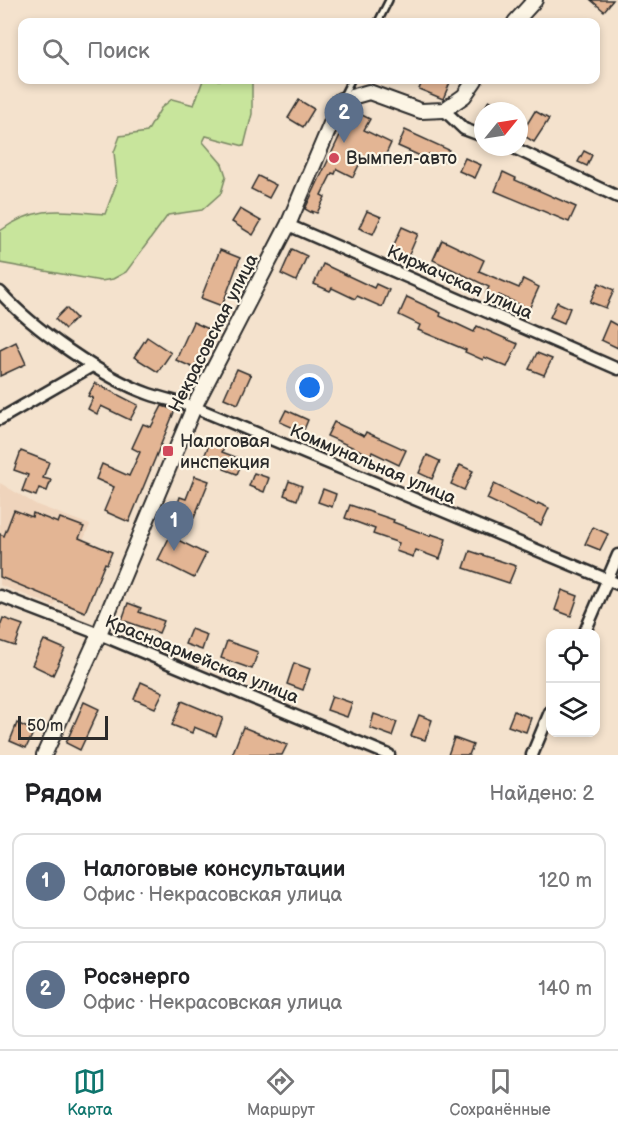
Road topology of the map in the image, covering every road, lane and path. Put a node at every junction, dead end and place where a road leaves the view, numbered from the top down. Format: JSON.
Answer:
{"nodes":[{"id":1,"x":389,"y":0,"type":"edge"},
{"id":2,"x":535,"y":0,"type":"edge"},
{"id":3,"x":380,"y":18,"type":"edge"},
{"id":4,"x":519,"y":18,"type":"edge"},
{"id":5,"x":349,"y":84,"type":"edge"},
{"id":6,"x":472,"y":84,"type":"edge"},
{"id":7,"x":341,"y":100,"type":"junction"},
{"id":8,"x":444,"y":110,"type":"junction"},
{"id":9,"x":474,"y":133,"type":"edge"},
{"id":10,"x":528,"y":155,"type":"edge"},
{"id":11,"x":618,"y":197,"type":"edge"},
{"id":12,"x":288,"y":225,"type":"junction"},
{"id":13,"x":0,"y":292,"type":"edge"},
{"id":14,"x":92,"y":366,"type":"junction"},
{"id":15,"x":618,"y":369,"type":"edge"},
{"id":16,"x":194,"y":407,"type":"junction"},
{"id":17,"x":0,"y":419,"type":"edge"},
{"id":18,"x":618,"y":555,"type":"edge"},
{"id":19,"x":613,"y":582,"type":"edge"},
{"id":20,"x":0,"y":596,"type":"edge"},
{"id":21,"x":586,"y":629,"type":"edge"},
{"id":22,"x":99,"y":634,"type":"junction"},
{"id":23,"x":546,"y":722,"type":"edge"},
{"id":24,"x":44,"y":755,"type":"edge"},
{"id":25,"x":389,"y":755,"type":"edge"},
{"id":26,"x":532,"y":755,"type":"edge"}],
"edges":[{"from":1,"to":3,"type":"lane"},
{"from":2,"to":4,"type":"street"},
{"from":5,"to":7,"type":"lane"},
{"from":6,"to":8,"type":"street"},
{"from":7,"to":8,"type":"street"},
{"from":7,"to":12,"type":"street","name":"Некрасовская улица"},
{"from":8,"to":9,"type":"street"},
{"from":10,"to":11,"type":"street"},
{"from":12,"to":15,"type":"street","name":"Киржачская улица"},
{"from":12,"to":16,"type":"street","name":"Некрасовская улица"},
{"from":13,"to":14,"type":"street","name":"Коммунальная улица"},
{"from":14,"to":16,"type":"street","name":"Коммунальная улица"},
{"from":14,"to":17,"type":"street"},
{"from":16,"to":19,"type":"street","name":"Коммунальная улица"},
{"from":16,"to":22,"type":"street","name":"Некрасовская улица"},
{"from":18,"to":19,"type":"street"},
{"from":19,"to":21,"type":"street"},
{"from":20,"to":22,"type":"street","name":"Красноармейская улица"},
{"from":22,"to":24,"type":"street","name":"Некрасовская улица"},
{"from":22,"to":25,"type":"street","name":"Красноармейская улица"},
{"from":23,"to":26,"type":"street"}]}
